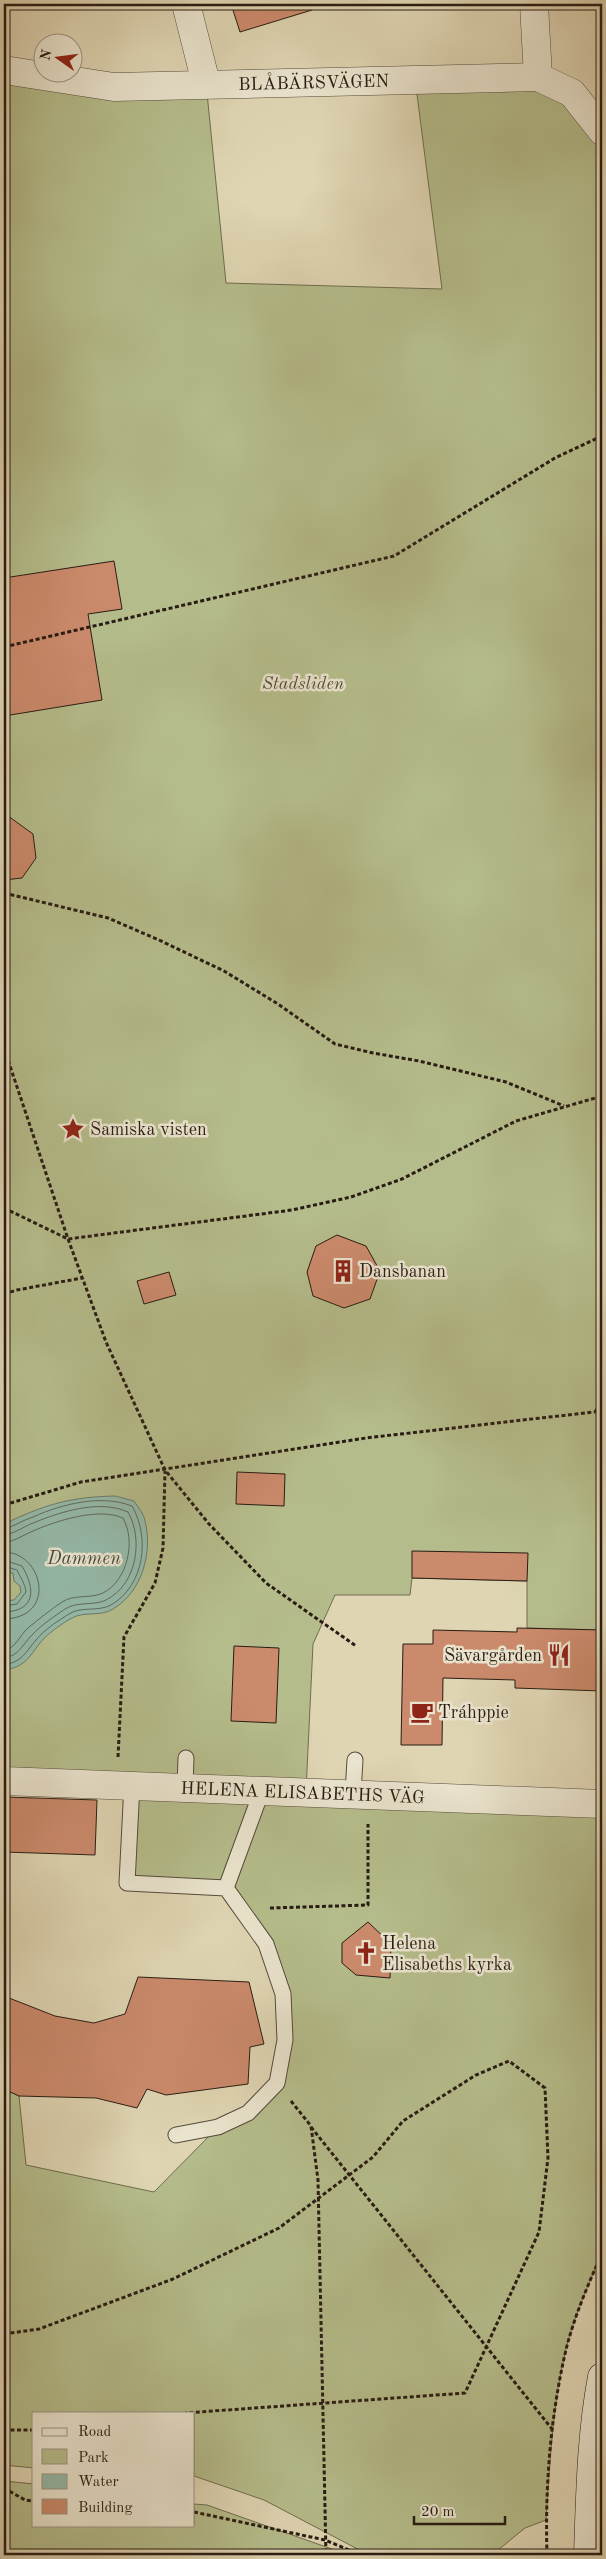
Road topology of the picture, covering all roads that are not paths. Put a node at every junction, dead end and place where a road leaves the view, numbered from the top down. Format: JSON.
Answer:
{"nodes":[{"id":1,"x":186,"y":4,"type":"edge"},
{"id":2,"x":534,"y":4,"type":"edge"},
{"id":3,"x":4,"y":70,"type":"edge"},
{"id":4,"x":538,"y":76,"type":"junction"},
{"id":5,"x":206,"y":83,"type":"junction"},
{"id":6,"x":602,"y":131,"type":"edge"},
{"id":7,"x":186,"y":1758,"type":"dead end"},
{"id":8,"x":355,"y":1760,"type":"dead end"},
{"id":9,"x":4,"y":1781,"type":"edge"},
{"id":10,"x":124,"y":1784,"type":"junction"},
{"id":11,"x":185,"y":1786,"type":"junction"},
{"id":12,"x":262,"y":1790,"type":"junction"},
{"id":13,"x":360,"y":1794,"type":"junction"},
{"id":14,"x":602,"y":1804,"type":"edge"},
{"id":15,"x":226,"y":1888,"type":"junction"},
{"id":16,"x":176,"y":2135,"type":"dead end"},
{"id":17,"x":602,"y":2377,"type":"edge"},
{"id":18,"x":588,"y":2555,"type":"edge"}],
"edges":[{"from":1,"to":5,"type":"street"},
{"from":2,"to":4,"type":"street"},
{"from":3,"to":5,"type":"street","name":"BLÅBÄRSVÄGEN"},
{"from":4,"to":5,"type":"street","name":"BLÅBÄRSVÄGEN"},
{"from":4,"to":6,"type":"street","name":"BLÅBÄRSVÄGEN"},
{"from":7,"to":11,"type":"lane"},
{"from":8,"to":13,"type":"lane"},
{"from":9,"to":10,"type":"street","name":"HELENA ELISABETHS VÄG"},
{"from":10,"to":11,"type":"street","name":"HELENA ELISABETHS VÄG"},
{"from":10,"to":15,"type":"lane"},
{"from":11,"to":12,"type":"street","name":"HELENA ELISABETHS VÄG"},
{"from":12,"to":13,"type":"street","name":"HELENA ELISABETHS VÄG"},
{"from":12,"to":15,"type":"lane"},
{"from":13,"to":14,"type":"street","name":"HELENA ELISABETHS VÄG"},
{"from":15,"to":16,"type":"lane"},
{"from":17,"to":18,"type":"street"}]}
